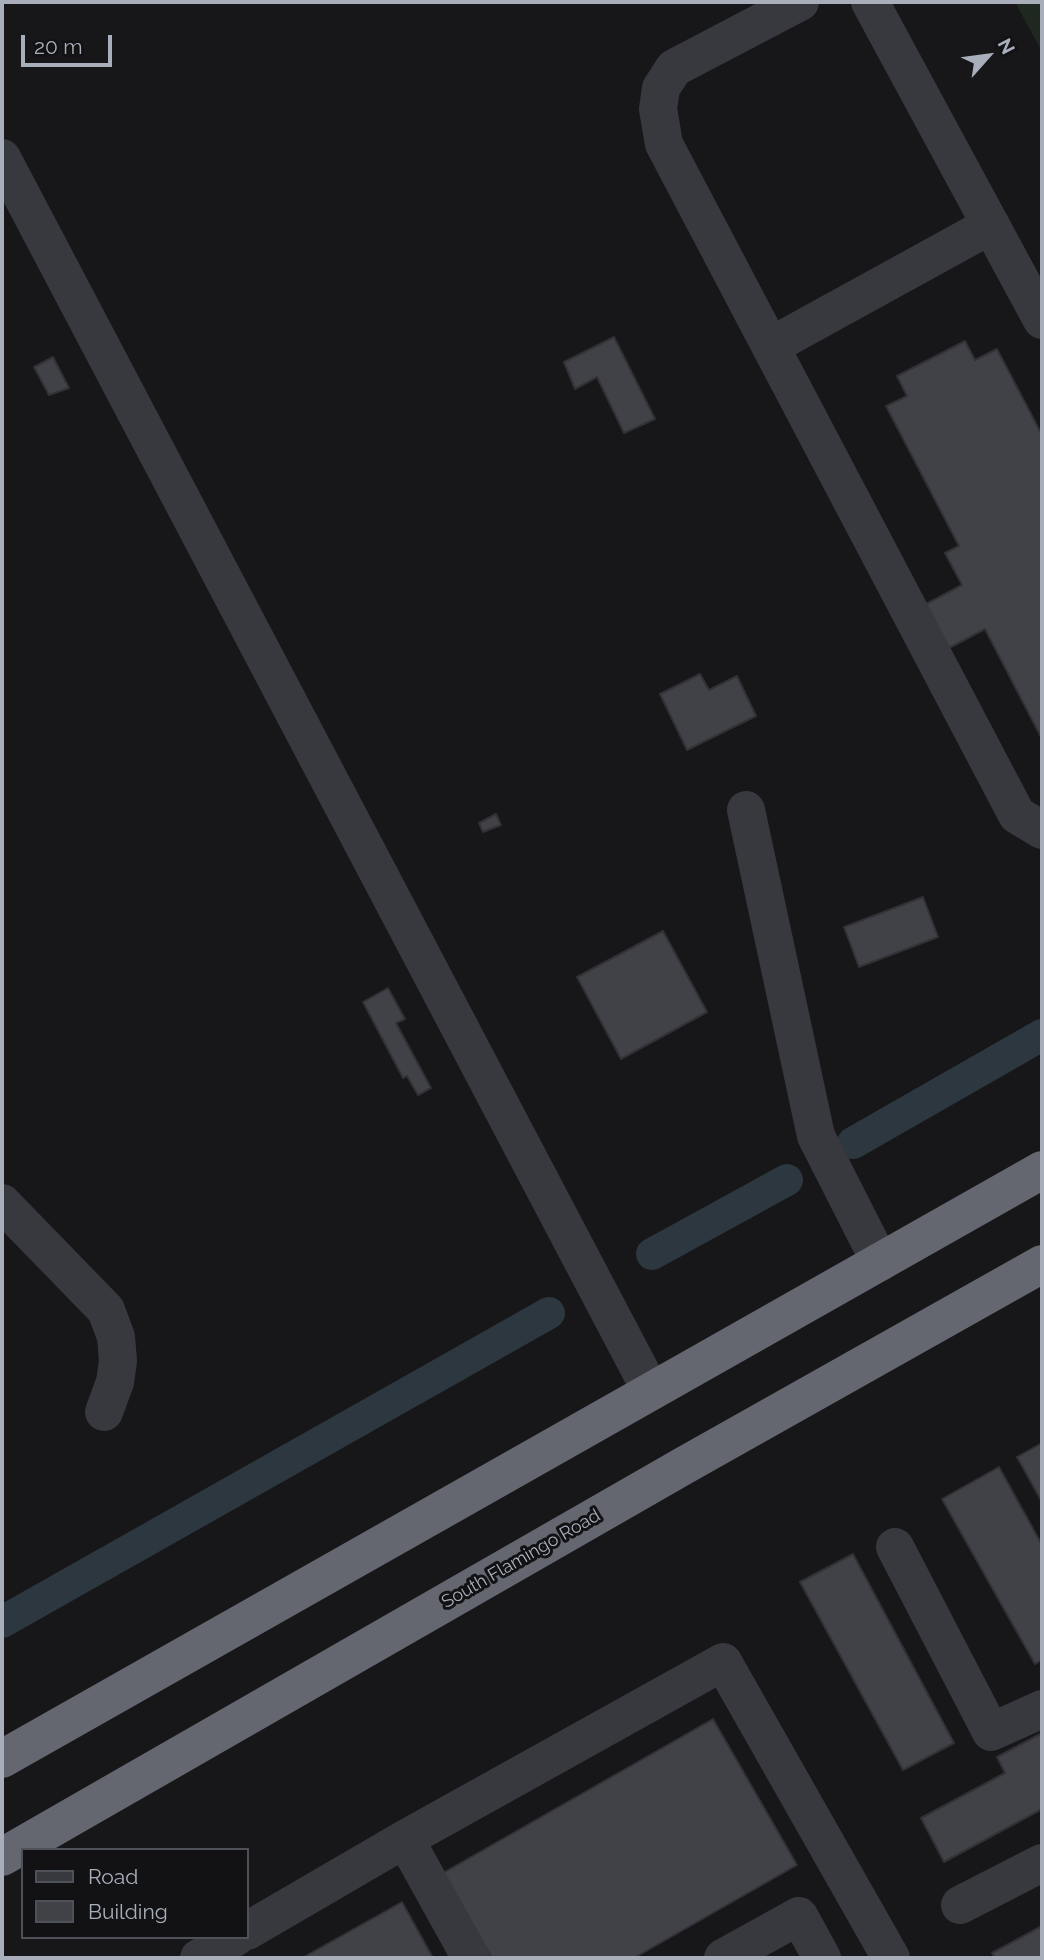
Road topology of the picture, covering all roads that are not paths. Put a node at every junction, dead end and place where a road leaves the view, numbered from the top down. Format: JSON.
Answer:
{"nodes":[{"id":1,"x":800,"y":2,"type":"edge"},
{"id":2,"x":870,"y":2,"type":"edge"},
{"id":3,"x":2,"y":158,"type":"edge"},
{"id":4,"x":991,"y":225,"type":"junction"},
{"id":5,"x":1042,"y":320,"type":"edge"},
{"id":6,"x":771,"y":346,"type":"junction"},
{"id":7,"x":746,"y":810,"type":"dead end"},
{"id":8,"x":1042,"y":831,"type":"edge"},
{"id":9,"x":1042,"y":1170,"type":"edge"},
{"id":10,"x":2,"y":1203,"type":"edge"},
{"id":11,"x":880,"y":1262,"type":"junction"},
{"id":12,"x":1042,"y":1264,"type":"edge"},
{"id":13,"x":651,"y":1391,"type":"junction"},
{"id":14,"x":104,"y":1412,"type":"dead end"},
{"id":15,"x":895,"y":1547,"type":"dead end"},
{"id":16,"x":1042,"y":1709,"type":"edge"},
{"id":17,"x":2,"y":1759,"type":"edge"},
{"id":18,"x":405,"y":1839,"type":"junction"},
{"id":19,"x":2,"y":1857,"type":"edge"},
{"id":20,"x":1042,"y":1863,"type":"edge"},
{"id":21,"x":960,"y":1905,"type":"dead end"},
{"id":22,"x":248,"y":1930,"type":"edge"},
{"id":23,"x":232,"y":1939,"type":"edge"},
{"id":24,"x":199,"y":1958,"type":"edge"},
{"id":25,"x":471,"y":1958,"type":"edge"},
{"id":26,"x":723,"y":1958,"type":"edge"},
{"id":27,"x":822,"y":1958,"type":"edge"},
{"id":28,"x":891,"y":1958,"type":"edge"}],
"edges":[{"from":1,"to":6,"type":"street"},
{"from":2,"to":4,"type":"street"},
{"from":3,"to":13,"type":"street"},
{"from":4,"to":5,"type":"street"},
{"from":4,"to":6,"type":"street"},
{"from":6,"to":8,"type":"street"},
{"from":7,"to":11,"type":"street"},
{"from":9,"to":11,"type":"highway"},
{"from":10,"to":14,"type":"street"},
{"from":11,"to":13,"type":"highway"},
{"from":12,"to":19,"type":"highway","name":"South Flamingo Road"},
{"from":13,"to":17,"type":"highway"},
{"from":15,"to":16,"type":"street"},
{"from":18,"to":22,"type":"street"},
{"from":18,"to":25,"type":"street"},
{"from":18,"to":28,"type":"street"},
{"from":20,"to":21,"type":"street"},
{"from":23,"to":24,"type":"street"},
{"from":26,"to":27,"type":"street"}]}
